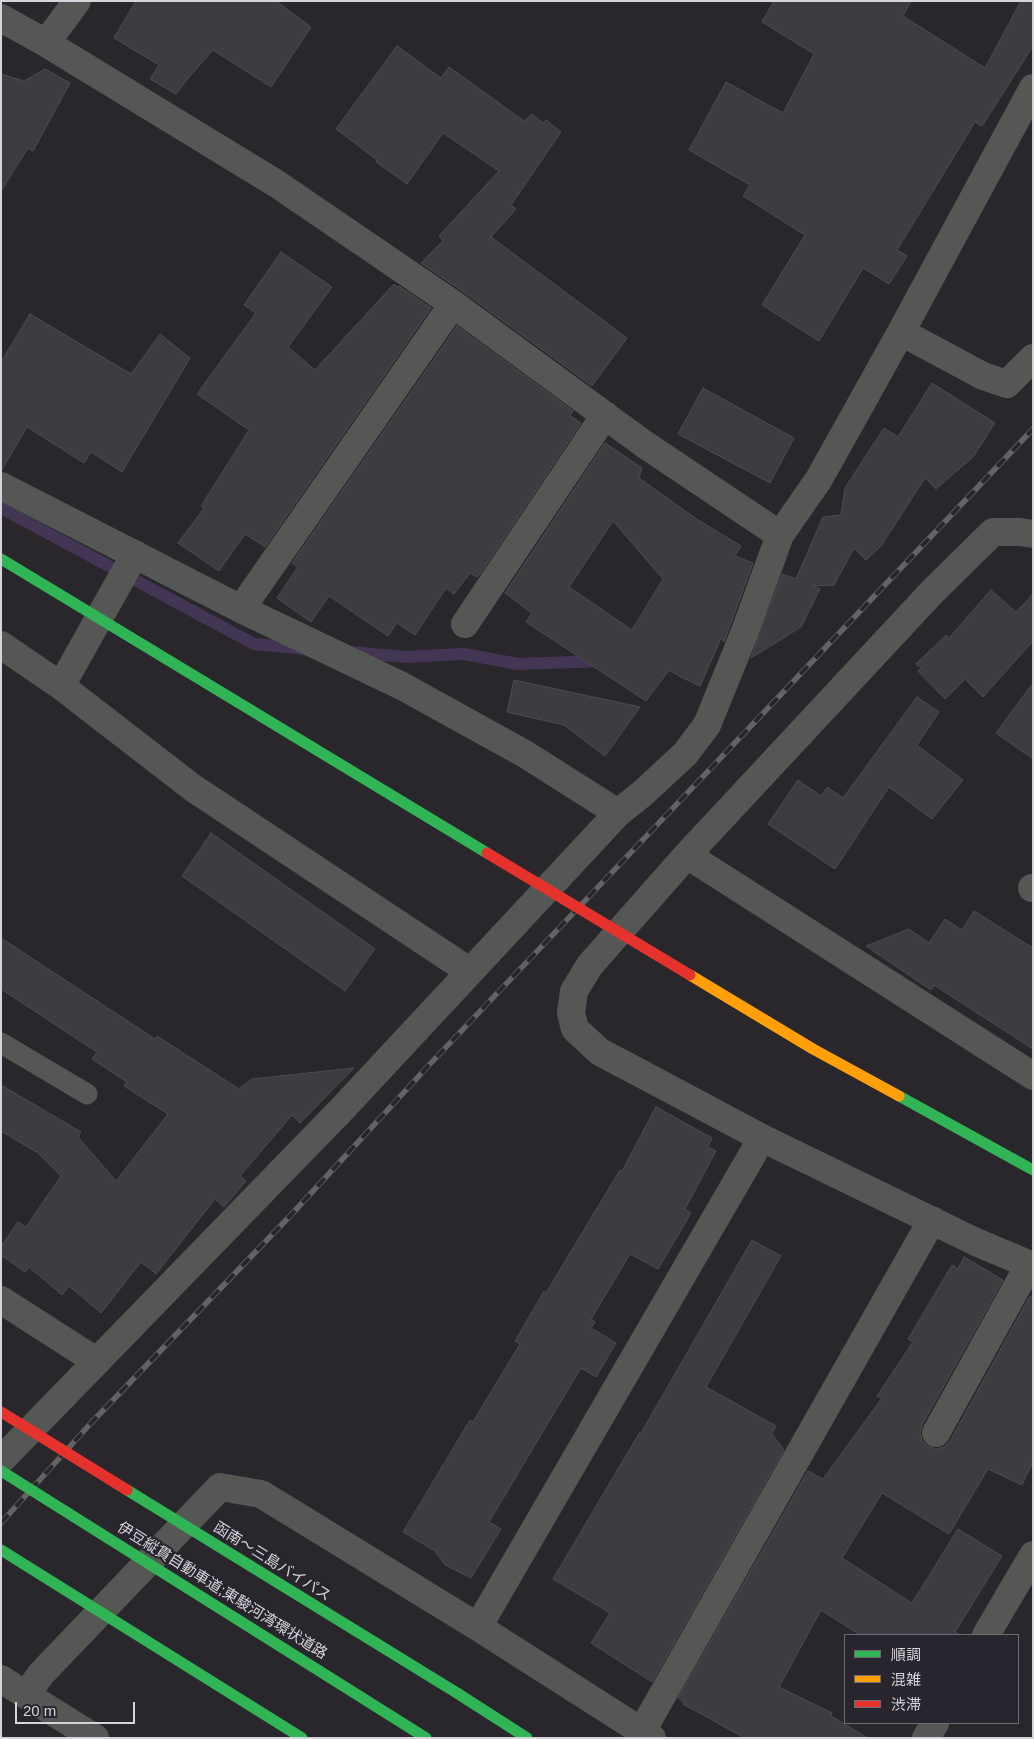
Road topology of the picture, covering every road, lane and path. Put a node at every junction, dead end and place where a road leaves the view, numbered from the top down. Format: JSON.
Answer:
{"nodes":[{"id":1,"x":77,"y":1,"type":"edge"},
{"id":2,"x":1,"y":18,"type":"edge"},
{"id":3,"x":46,"y":43,"type":"junction"},
{"id":4,"x":1033,"y":88,"type":"edge"},
{"id":5,"x":453,"y":304,"type":"junction"},
{"id":6,"x":901,"y":332,"type":"junction"},
{"id":7,"x":1033,"y":358,"type":"edge"},
{"id":8,"x":605,"y":415,"type":"junction"},
{"id":9,"x":1,"y":486,"type":"edge"},
{"id":10,"x":1033,"y":534,"type":"edge"},
{"id":11,"x":780,"y":535,"type":"junction"},
{"id":12,"x":136,"y":554,"type":"junction"},
{"id":13,"x":1,"y":559,"type":"edge"},
{"id":14,"x":241,"y":609,"type":"junction"},
{"id":15,"x":465,"y":624,"type":"dead end"},
{"id":16,"x":1,"y":645,"type":"edge"},
{"id":17,"x":61,"y":686,"type":"junction"},
{"id":18,"x":618,"y":813,"type":"junction"},
{"id":19,"x":687,"y":855,"type":"junction"},
{"id":20,"x":469,"y":971,"type":"junction"},
{"id":21,"x":1,"y":1043,"type":"edge"},
{"id":22,"x":1033,"y":1076,"type":"edge"},
{"id":23,"x":86,"y":1094,"type":"dead end"},
{"id":24,"x":762,"y":1138,"type":"junction"},
{"id":25,"x":1033,"y":1170,"type":"edge"},
{"id":26,"x":932,"y":1220,"type":"junction"},
{"id":27,"x":1031,"y":1265,"type":"edge"},
{"id":28,"x":1,"y":1300,"type":"edge"},
{"id":29,"x":96,"y":1361,"type":"junction"},
{"id":30,"x":1,"y":1412,"type":"edge"},
{"id":31,"x":936,"y":1433,"type":"dead end"},
{"id":32,"x":1,"y":1460,"type":"edge"},
{"id":33,"x":1,"y":1471,"type":"edge"},
{"id":34,"x":1,"y":1550,"type":"edge"},
{"id":35,"x":1033,"y":1555,"type":"edge"},
{"id":36,"x":478,"y":1627,"type":"junction"},
{"id":37,"x":987,"y":1634,"type":"edge"},
{"id":38,"x":1,"y":1679,"type":"edge"},
{"id":39,"x":26,"y":1695,"type":"junction"},
{"id":40,"x":934,"y":1724,"type":"edge"},
{"id":41,"x":647,"y":1734,"type":"edge"},
{"id":42,"x":96,"y":1738,"type":"edge"},
{"id":43,"x":302,"y":1738,"type":"edge"},
{"id":44,"x":426,"y":1738,"type":"edge"},
{"id":45,"x":527,"y":1738,"type":"edge"},
{"id":46,"x":926,"y":1738,"type":"edge"}],
"edges":[{"from":1,"to":3,"type":"street"},
{"from":2,"to":3,"type":"street"},
{"from":3,"to":5,"type":"street"},
{"from":4,"to":6,"type":"street"},
{"from":5,"to":8,"type":"street"},
{"from":5,"to":14,"type":"street"},
{"from":6,"to":7,"type":"street"},
{"from":6,"to":11,"type":"street"},
{"from":8,"to":11,"type":"street"},
{"from":8,"to":15,"type":"street"},
{"from":9,"to":12,"type":"street"},
{"from":10,"to":19,"type":"street"},
{"from":11,"to":18,"type":"street"},
{"from":12,"to":14,"type":"street"},
{"from":12,"to":17,"type":"street"},
{"from":13,"to":25,"type":"main road","bridge":true},
{"from":14,"to":18,"type":"street"},
{"from":16,"to":17,"type":"street"},
{"from":17,"to":20,"type":"street"},
{"from":18,"to":20,"type":"street"},
{"from":19,"to":22,"type":"street"},
{"from":19,"to":24,"type":"street"},
{"from":20,"to":29,"type":"street"},
{"from":21,"to":23,"type":"lane"},
{"from":24,"to":26,"type":"street"},
{"from":24,"to":36,"type":"street"},
{"from":26,"to":27,"type":"street"},
{"from":26,"to":41,"type":"street"},
{"from":27,"to":31,"type":"street"},
{"from":28,"to":29,"type":"street"},
{"from":29,"to":32,"type":"street"},
{"from":30,"to":45,"type":"main road","name":"函南～三島バイパス","bridge":true},
{"from":33,"to":44,"type":"main road","name":"伊豆縦貫自動車道;東駿河湾環状道路","bridge":true},
{"from":34,"to":43,"type":"main road","bridge":true},
{"from":35,"to":37,"type":"street"},
{"from":36,"to":39,"type":"street"},
{"from":36,"to":41,"type":"street"},
{"from":38,"to":39,"type":"street"},
{"from":39,"to":42,"type":"street"},
{"from":40,"to":46,"type":"street"}]}
